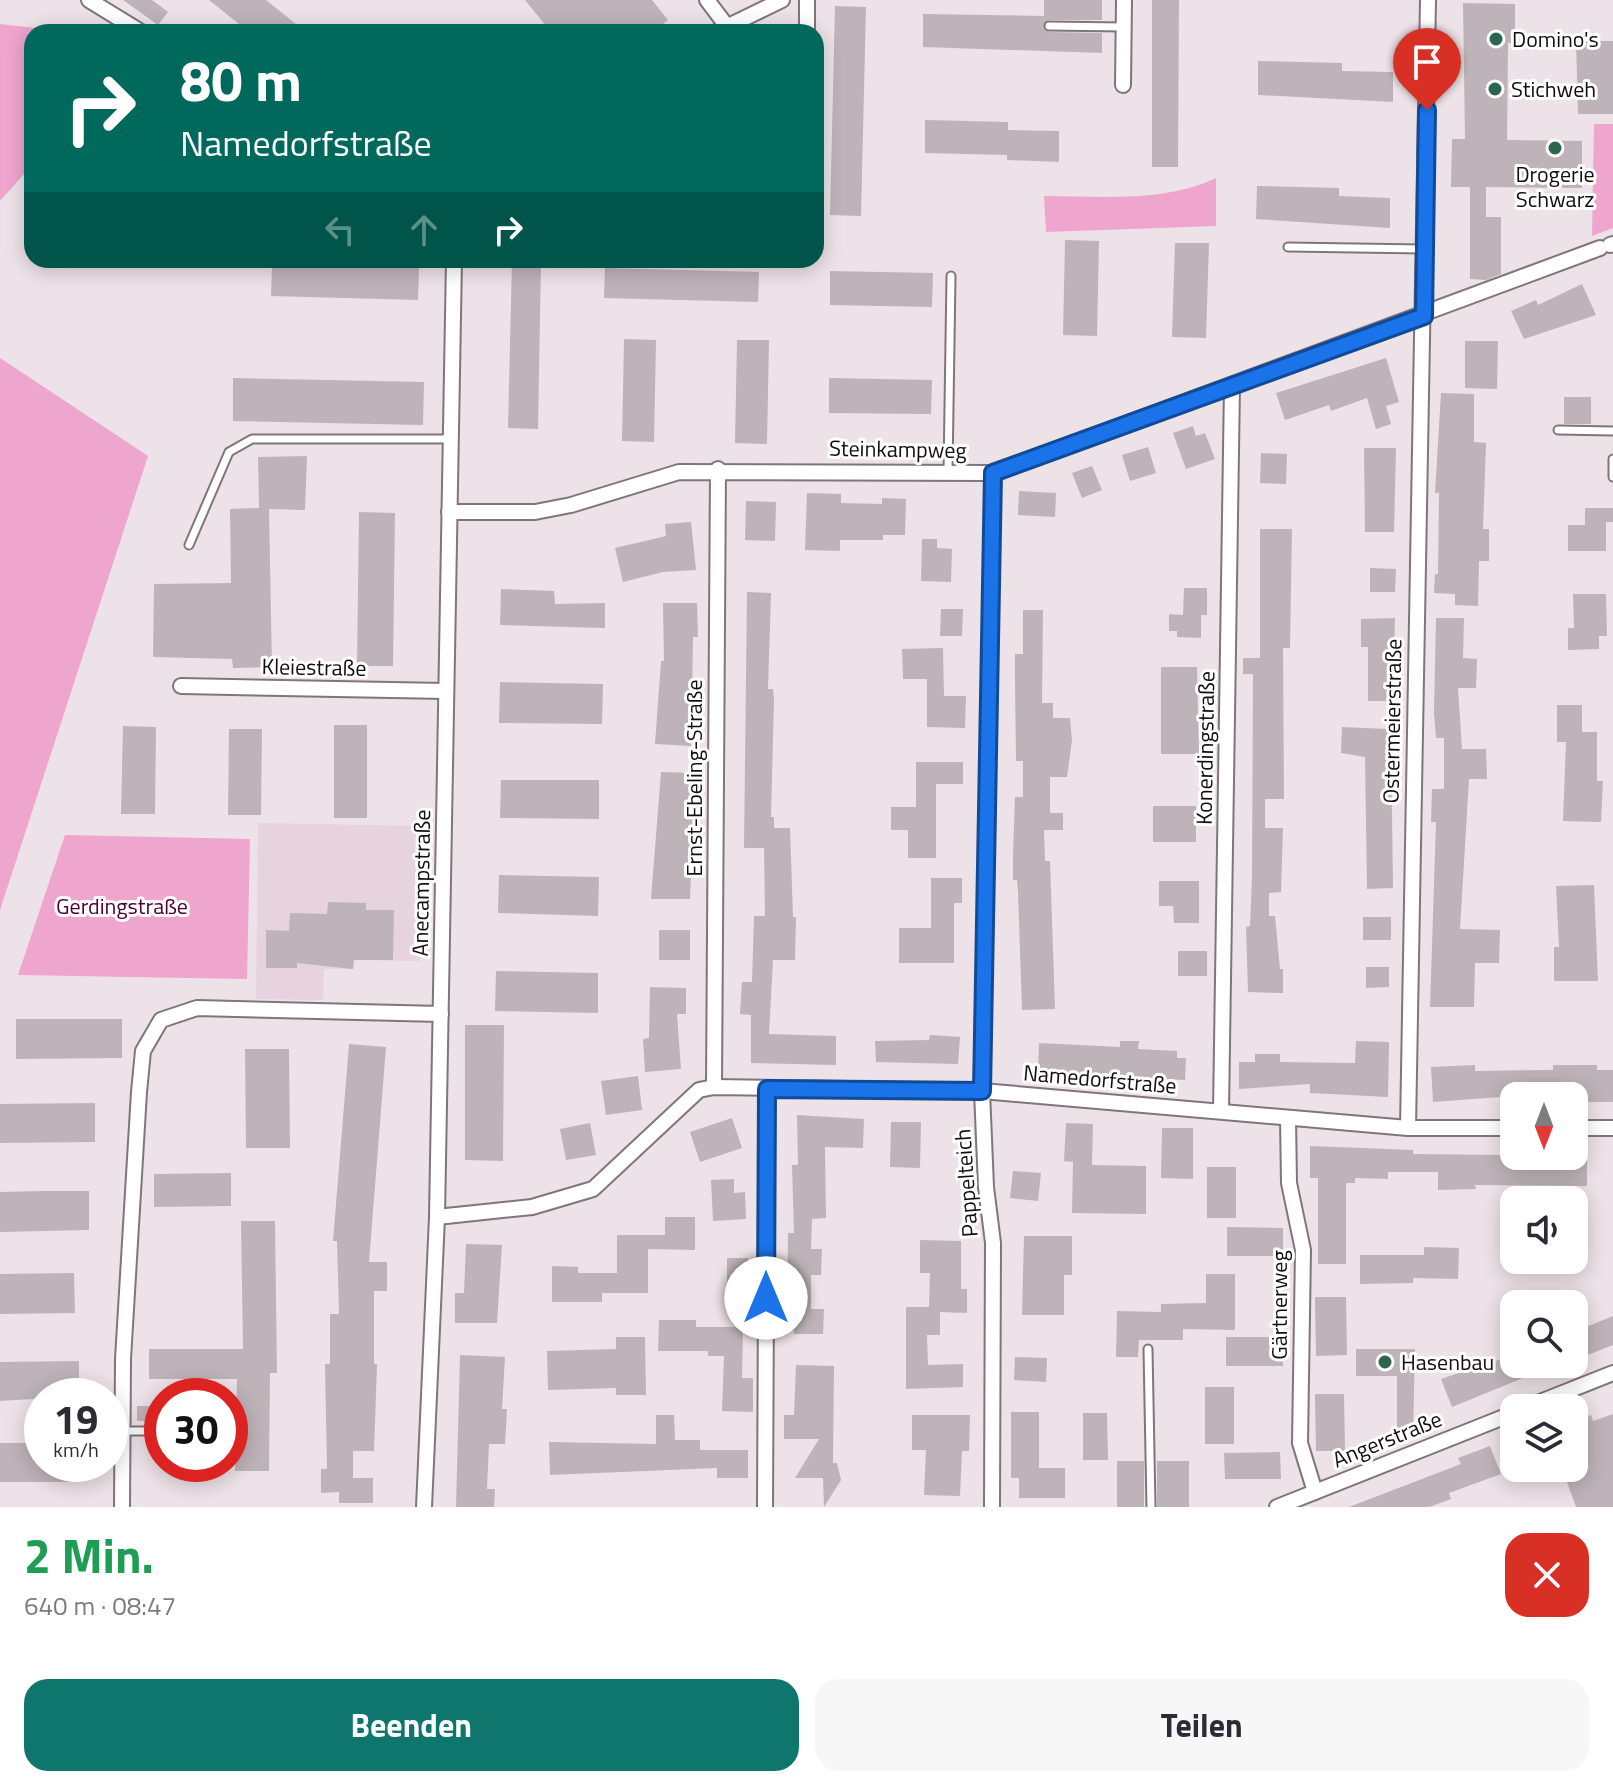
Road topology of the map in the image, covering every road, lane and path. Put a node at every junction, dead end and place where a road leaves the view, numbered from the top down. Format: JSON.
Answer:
{"nodes":[{"id":1,"x":89,"y":0,"type":"edge"},
{"id":2,"x":707,"y":0,"type":"edge"},
{"id":3,"x":782,"y":0,"type":"edge"},
{"id":4,"x":807,"y":0,"type":"edge"},
{"id":5,"x":1124,"y":0,"type":"edge"},
{"id":6,"x":1428,"y":0,"type":"edge"},
{"id":7,"x":128,"y":24,"type":"edge"},
{"id":8,"x":719,"y":24,"type":"edge"},
{"id":9,"x":730,"y":24,"type":"edge"},
{"id":10,"x":807,"y":24,"type":"edge"},
{"id":11,"x":1049,"y":26,"type":"dead end"},
{"id":12,"x":1123,"y":27,"type":"junction"},
{"id":13,"x":1123,"y":85,"type":"dead end"},
{"id":14,"x":1608,"y":246,"type":"edge"},
{"id":15,"x":1288,"y":247,"type":"dead end"},
{"id":16,"x":1425,"y":249,"type":"junction"},
{"id":17,"x":454,"y":268,"type":"edge"},
{"id":18,"x":951,"y":276,"type":"dead end"},
{"id":19,"x":1424,"y":316,"type":"junction"},
{"id":20,"x":1232,"y":385,"type":"junction"},
{"id":21,"x":1558,"y":430,"type":"dead end"},
{"id":22,"x":1613,"y":431,"type":"edge"},
{"id":23,"x":449,"y":439,"type":"junction"},
{"id":24,"x":1613,"y":459,"type":"edge"},
{"id":25,"x":718,"y":469,"type":"junction"},
{"id":26,"x":948,"y":472,"type":"junction"},
{"id":27,"x":993,"y":473,"type":"junction"},
{"id":28,"x":1613,"y":477,"type":"edge"},
{"id":29,"x":449,"y":512,"type":"junction"},
{"id":30,"x":189,"y":545,"type":"dead end"},
{"id":31,"x":181,"y":686,"type":"dead end"},
{"id":32,"x":446,"y":691,"type":"junction"},
{"id":33,"x":441,"y":1014,"type":"junction"},
{"id":34,"x":714,"y":1087,"type":"junction"},
{"id":35,"x":767,"y":1089,"type":"junction"},
{"id":36,"x":982,"y":1091,"type":"junction"},
{"id":37,"x":1221,"y":1111,"type":"junction"},
{"id":38,"x":1288,"y":1118,"type":"junction"},
{"id":39,"x":1408,"y":1128,"type":"junction"},
{"id":40,"x":1500,"y":1128,"type":"edge"},
{"id":41,"x":1588,"y":1128,"type":"edge"},
{"id":42,"x":1613,"y":1128,"type":"edge"},
{"id":43,"x":437,"y":1217,"type":"junction"},
{"id":44,"x":1148,"y":1349,"type":"dead end"},
{"id":45,"x":1613,"y":1373,"type":"edge"},
{"id":46,"x":124,"y":1378,"type":"edge"},
{"id":47,"x":1560,"y":1394,"type":"edge"},
{"id":48,"x":1500,"y":1419,"type":"edge"},
{"id":49,"x":122,"y":1482,"type":"edge"},
{"id":50,"x":1315,"y":1492,"type":"junction"},
{"id":51,"x":122,"y":1507,"type":"edge"},
{"id":52,"x":424,"y":1507,"type":"edge"},
{"id":53,"x":765,"y":1507,"type":"edge"},
{"id":54,"x":992,"y":1507,"type":"edge"},
{"id":55,"x":1151,"y":1507,"type":"edge"},
{"id":56,"x":1277,"y":1507,"type":"edge"}],
"edges":[{"from":1,"to":7,"type":"street"},
{"from":2,"to":8,"type":"street"},
{"from":3,"to":9,"type":"street"},
{"from":4,"to":10,"type":"street"},
{"from":5,"to":12,"type":"street"},
{"from":6,"to":16,"type":"street","name":"Ostermeierstraße"},
{"from":11,"to":12,"type":"lane"},
{"from":12,"to":13,"type":"street"},
{"from":14,"to":19,"type":"street","name":"Steinkampweg"},
{"from":15,"to":16,"type":"lane"},
{"from":16,"to":19,"type":"street","name":"Ostermeierstraße"},
{"from":17,"to":23,"type":"street","name":"Anecampstraße"},
{"from":18,"to":26,"type":"lane"},
{"from":19,"to":20,"type":"street","name":"Steinkampweg"},
{"from":19,"to":39,"type":"street","name":"Ostermeierstraße"},
{"from":20,"to":27,"type":"street","name":"Steinkampweg"},
{"from":20,"to":37,"type":"street","name":"Konerdingstraße"},
{"from":21,"to":22,"type":"lane"},
{"from":23,"to":29,"type":"street","name":"Anecampstraße"},
{"from":23,"to":30,"type":"lane"},
{"from":24,"to":28,"type":"lane"},
{"from":25,"to":26,"type":"street","name":"Steinkampweg"},
{"from":25,"to":29,"type":"street","name":"Steinkampweg"},
{"from":25,"to":34,"type":"street","name":"Ernst-Ebeling-Straße"},
{"from":26,"to":27,"type":"street","name":"Steinkampweg"},
{"from":27,"to":36,"type":"street","name":"Pappelteich"},
{"from":29,"to":32,"type":"street","name":"Anecampstraße"},
{"from":31,"to":32,"type":"street","name":"Kleiestraße"},
{"from":32,"to":33,"type":"street","name":"Anecampstraße"},
{"from":33,"to":43,"type":"street","name":"Anecampstraße"},
{"from":33,"to":46,"type":"street"},
{"from":34,"to":35,"type":"street","name":"Namedorfstraße"},
{"from":34,"to":43,"type":"street"},
{"from":35,"to":36,"type":"street","name":"Namedorfstraße"},
{"from":35,"to":53,"type":"street"},
{"from":36,"to":37,"type":"street","name":"Namedorfstraße"},
{"from":36,"to":54,"type":"street","name":"Pappelteich"},
{"from":37,"to":38,"type":"street","name":"Namedorfstraße"},
{"from":38,"to":39,"type":"street","name":"Namedorfstraße"},
{"from":38,"to":50,"type":"street","name":"Gärtnerweg"},
{"from":39,"to":40,"type":"street","name":"Namedorfstraße"},
{"from":41,"to":42,"type":"street"},
{"from":43,"to":52,"type":"street","name":"Anecampstraße"},
{"from":44,"to":55,"type":"lane"},
{"from":45,"to":47,"type":"street"},
{"from":48,"to":50,"type":"street","name":"Angerstraße"},
{"from":49,"to":51,"type":"street"},
{"from":50,"to":56,"type":"street","name":"Angerstraße"}]}
